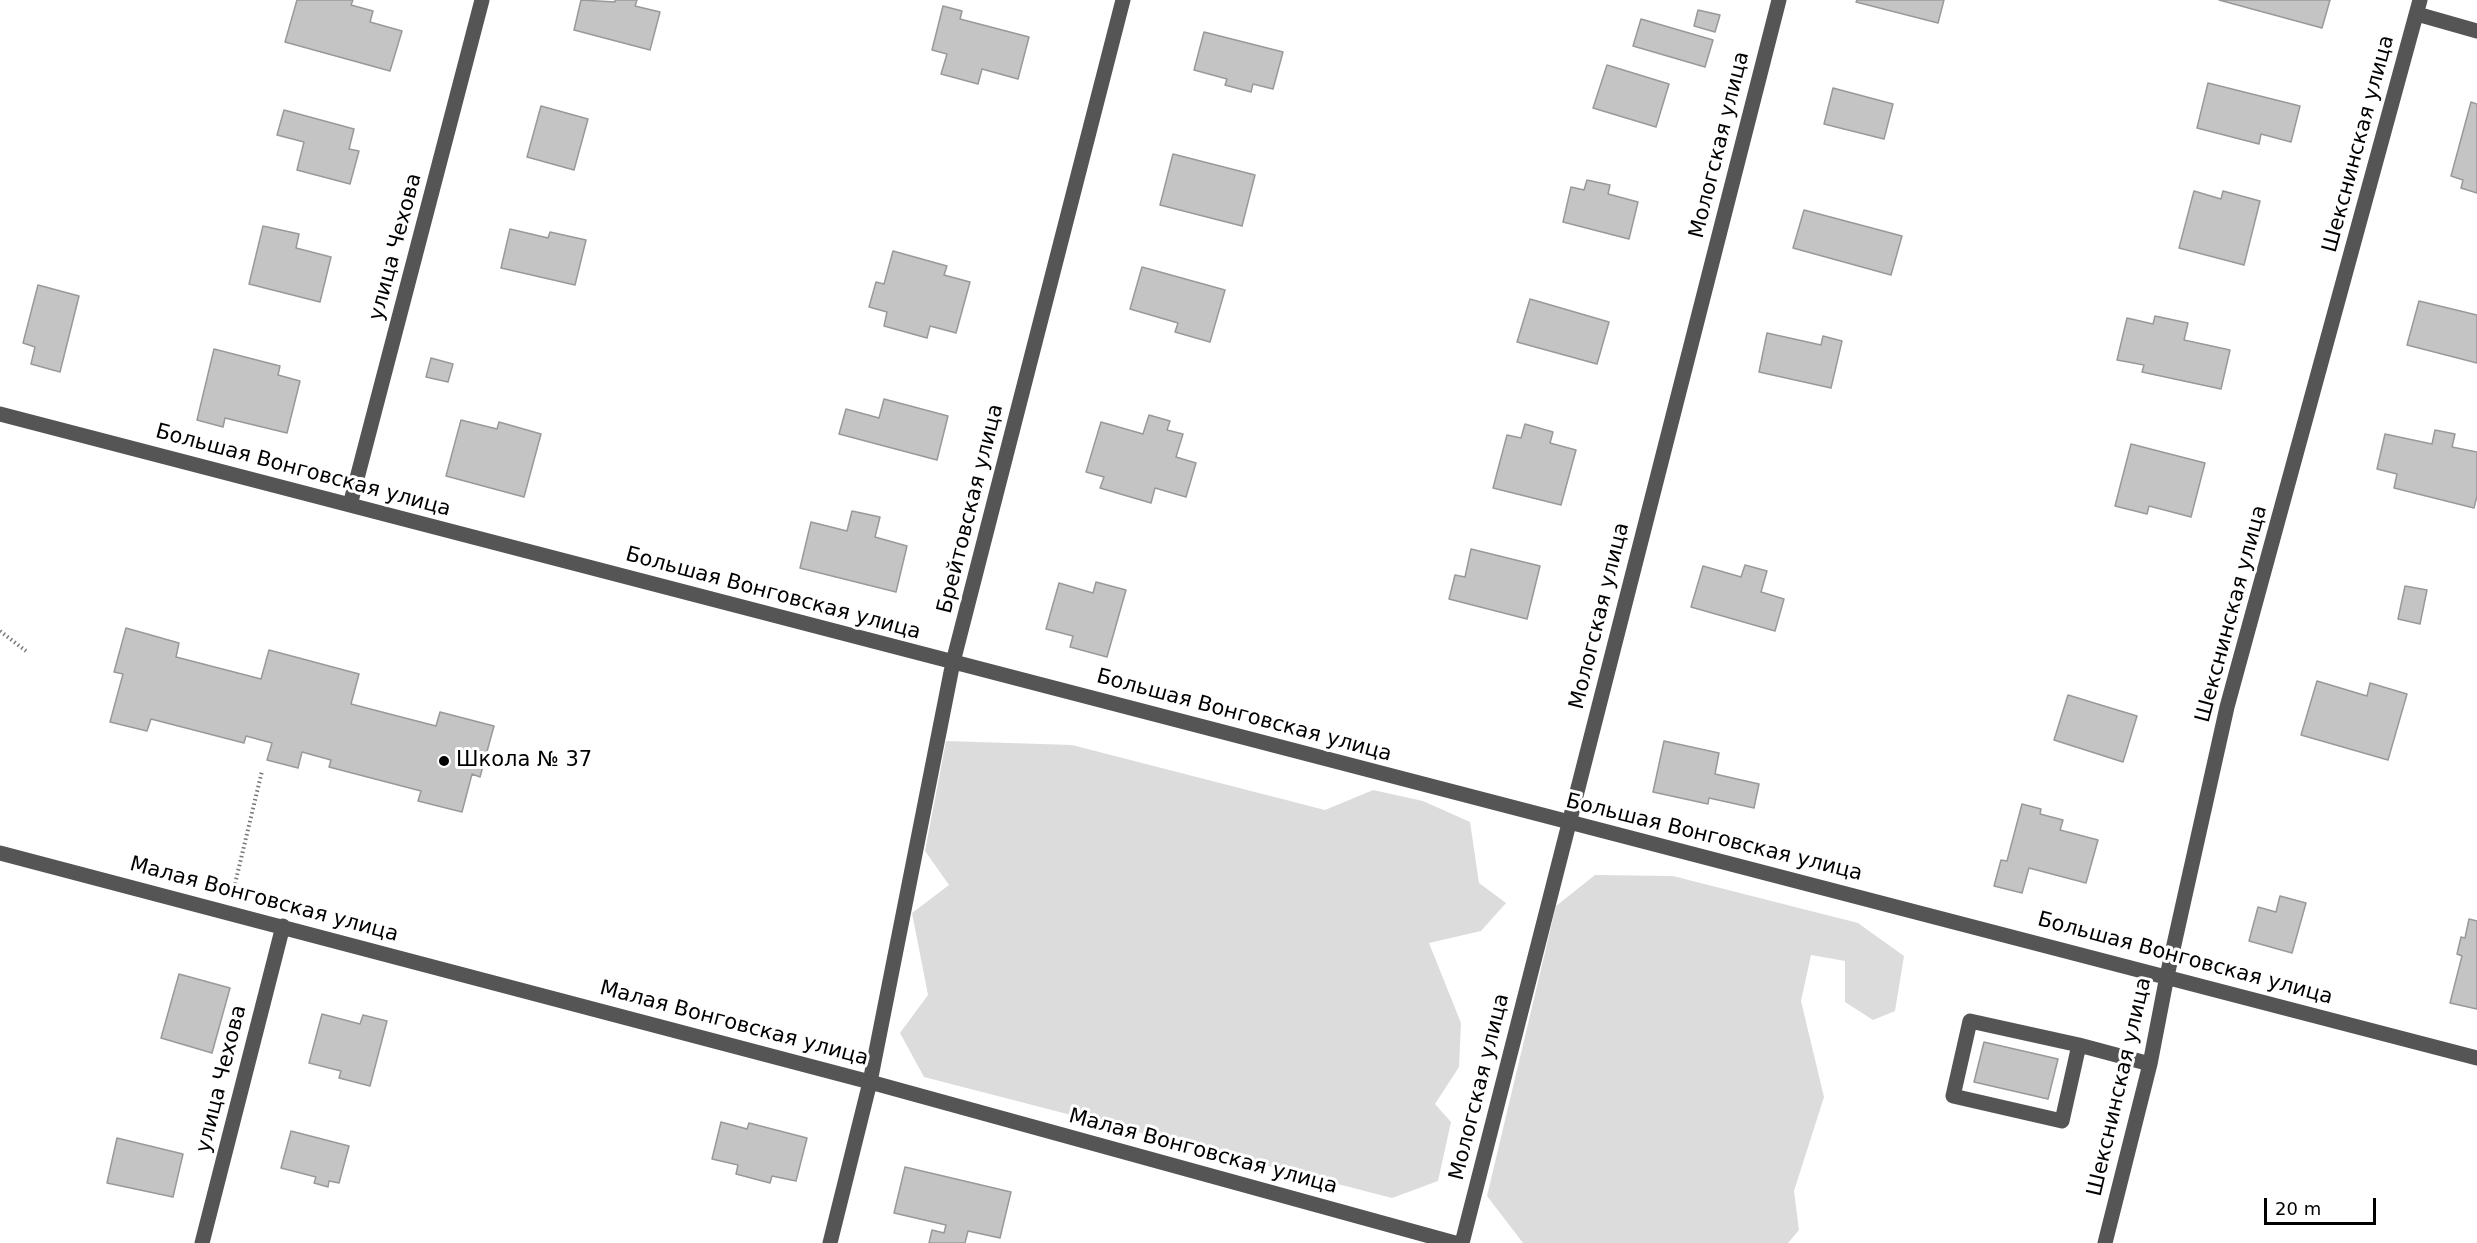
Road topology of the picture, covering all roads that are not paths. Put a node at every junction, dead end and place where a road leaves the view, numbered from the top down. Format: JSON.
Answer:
{"nodes":[{"id":1,"x":482,"y":0,"type":"edge"},
{"id":2,"x":1123,"y":0,"type":"edge"},
{"id":3,"x":1779,"y":0,"type":"edge"},
{"id":4,"x":2418,"y":7,"type":"edge"},
{"id":5,"x":2477,"y":31,"type":"edge"},
{"id":6,"x":0,"y":414,"type":"edge"},
{"id":7,"x":350,"y":505,"type":"junction"},
{"id":8,"x":953,"y":662,"type":"junction"},
{"id":9,"x":1569,"y":822,"type":"junction"},
{"id":10,"x":0,"y":853,"type":"edge"},
{"id":11,"x":283,"y":926,"type":"junction"},
{"id":12,"x":2167,"y":976,"type":"junction"},
{"id":13,"x":2079,"y":1045,"type":"junction"},
{"id":14,"x":2477,"y":1058,"type":"edge"},
{"id":15,"x":2150,"y":1064,"type":"junction"},
{"id":16,"x":870,"y":1082,"type":"junction"},
{"id":17,"x":202,"y":1243,"type":"edge"},
{"id":18,"x":830,"y":1243,"type":"edge"},
{"id":19,"x":1455,"y":1243,"type":"edge"},
{"id":20,"x":1462,"y":1243,"type":"edge"},
{"id":21,"x":2105,"y":1243,"type":"edge"}],
"edges":[{"from":1,"to":7,"type":"street","name":"улица Чехова"},
{"from":2,"to":8,"type":"street","name":"Брейтовская улица"},
{"from":3,"to":9,"type":"street","name":"Мологская улица"},
{"from":4,"to":5,"type":"street"},
{"from":4,"to":12,"type":"street","name":"Шекснинская улица"},
{"from":6,"to":7,"type":"street","name":"Большая Вонговская улица"},
{"from":7,"to":8,"type":"street","name":"Большая Вонговская улица"},
{"from":8,"to":9,"type":"street","name":"Большая Вонговская улица"},
{"from":8,"to":16,"type":"street","name":"Брейтовская улица"},
{"from":9,"to":12,"type":"street","name":"Большая Вонговская улица"},
{"from":9,"to":20,"type":"street","name":"Мологская улица"},
{"from":10,"to":11,"type":"street","name":"Малая Вонговская улица"},
{"from":11,"to":16,"type":"street","name":"Малая Вонговская улица"},
{"from":11,"to":17,"type":"street","name":"улица Чехова"},
{"from":12,"to":14,"type":"street","name":"Большая Вонговская улица"},
{"from":12,"to":15,"type":"street","name":"Шекснинская улица"},
{"from":13,"to":13,"type":"street"},
{"from":13,"to":15,"type":"street"},
{"from":15,"to":21,"type":"street","name":"Шекснинская улица"},
{"from":16,"to":18,"type":"street","name":"Брейтовская улица"},
{"from":16,"to":19,"type":"street","name":"Малая Вонговская улица"}]}
